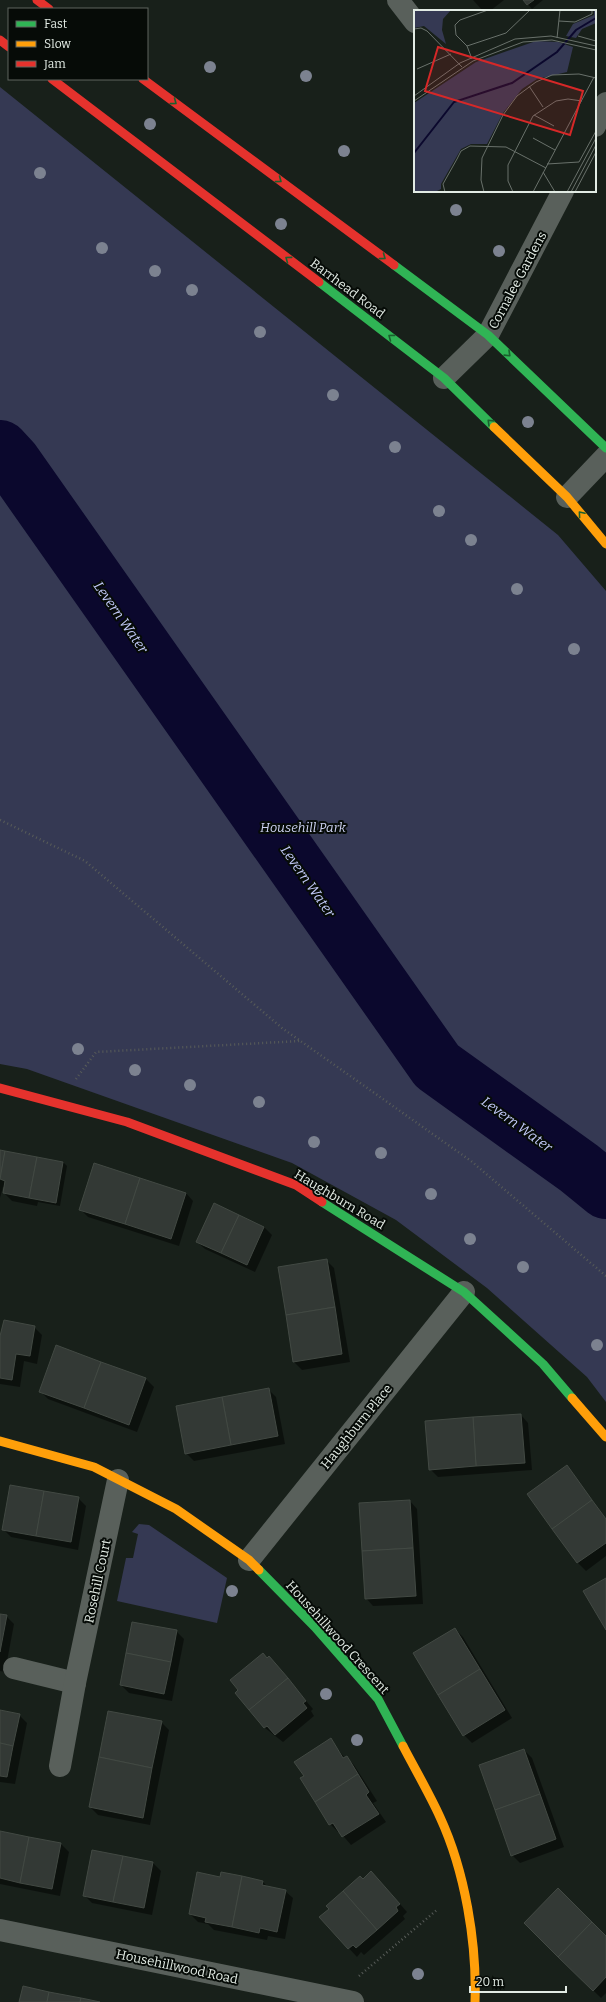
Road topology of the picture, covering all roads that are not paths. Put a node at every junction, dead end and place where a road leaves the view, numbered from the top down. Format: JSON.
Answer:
{"nodes":[{"id":1,"x":37,"y":0,"type":"edge"},
{"id":2,"x":398,"y":0,"type":"edge"},
{"id":3,"x":48,"y":8,"type":"edge"},
{"id":4,"x":414,"y":21,"type":"edge"},
{"id":5,"x":0,"y":40,"type":"edge"},
{"id":6,"x":8,"y":46,"type":"edge"},
{"id":7,"x":53,"y":80,"type":"edge"},
{"id":8,"x":144,"y":80,"type":"edge"},
{"id":9,"x":606,"y":103,"type":"edge"},
{"id":10,"x":596,"y":124,"type":"edge"},
{"id":11,"x":562,"y":192,"type":"edge"},
{"id":12,"x":488,"y":335,"type":"junction"},
{"id":13,"x":444,"y":378,"type":"junction"},
{"id":14,"x":606,"y":448,"type":"edge"},
{"id":15,"x":606,"y":456,"type":"edge"},
{"id":16,"x":567,"y":497,"type":"junction"},
{"id":17,"x":606,"y":544,"type":"edge"},
{"id":18,"x":0,"y":1088,"type":"edge"},
{"id":19,"x":464,"y":1292,"type":"junction"},
{"id":20,"x":606,"y":1437,"type":"edge"},
{"id":21,"x":0,"y":1441,"type":"edge"},
{"id":22,"x":118,"y":1480,"type":"junction"},
{"id":23,"x":249,"y":1560,"type":"junction"},
{"id":24,"x":14,"y":1668,"type":"dead end"},
{"id":25,"x":75,"y":1683,"type":"junction"},
{"id":26,"x":60,"y":1766,"type":"dead end"},
{"id":27,"x":0,"y":1930,"type":"edge"},
{"id":28,"x":343,"y":2000,"type":"edge"},
{"id":29,"x":475,"y":2002,"type":"edge"}],
"edges":[{"from":1,"to":3,"type":"street"},
{"from":2,"to":4,"type":"street"},
{"from":5,"to":6,"type":"street"},
{"from":13,"to":7,"type":"street","name":"Barrhead Road","one_way":true},
{"from":8,"to":12,"type":"street","one_way":true},
{"from":9,"to":10,"type":"street"},
{"from":11,"to":12,"type":"street","name":"Cornalee Gardens"},
{"from":12,"to":13,"type":"street","name":"Cornalee Gardens"},
{"from":12,"to":14,"type":"street","one_way":true},
{"from":16,"to":13,"type":"street","name":"Barrhead Road","one_way":true},
{"from":15,"to":16,"type":"street"},
{"from":17,"to":16,"type":"street","name":"Barrhead Road","one_way":true},
{"from":18,"to":19,"type":"street","name":"Haughburn Road"},
{"from":19,"to":20,"type":"street","name":"Haughburn Road"},
{"from":19,"to":23,"type":"street","name":"Haughburn Place"},
{"from":21,"to":22,"type":"street","name":"Househillwood Crescent"},
{"from":22,"to":23,"type":"street","name":"Househillwood Crescent"},
{"from":22,"to":25,"type":"street","name":"Rosehill Court"},
{"from":23,"to":29,"type":"street","name":"Househillwood Crescent"},
{"from":24,"to":25,"type":"street"},
{"from":25,"to":26,"type":"street","name":"Rosehill Court"},
{"from":27,"to":28,"type":"street","name":"Househillwood Road"}]}
